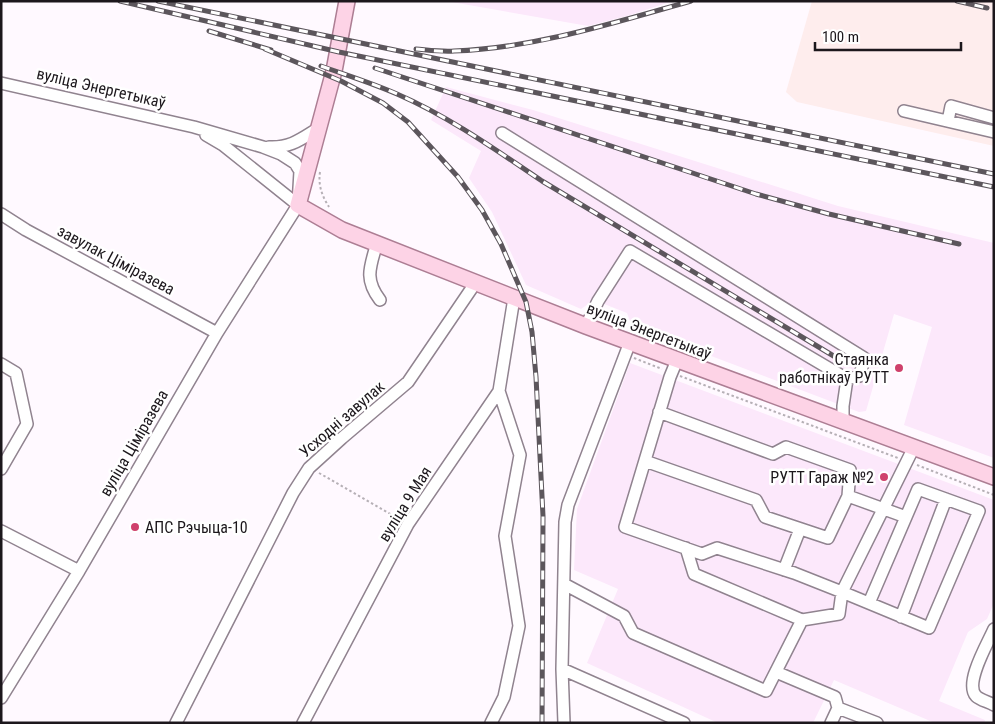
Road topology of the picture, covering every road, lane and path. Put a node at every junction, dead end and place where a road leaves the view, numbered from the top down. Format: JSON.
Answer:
{"nodes":[{"id":1,"x":347,"y":1,"type":"edge"},
{"id":2,"x":1,"y":83,"type":"edge"},
{"id":3,"x":904,"y":111,"type":"dead end"},
{"id":4,"x":994,"y":118,"type":"edge"},
{"id":5,"x":948,"y":121,"type":"junction"},
{"id":6,"x":194,"y":127,"type":"junction"},
{"id":7,"x":319,"y":128,"type":"junction"},
{"id":8,"x":994,"y":132,"type":"edge"},
{"id":9,"x":502,"y":133,"type":"dead end"},
{"id":10,"x":263,"y":147,"type":"junction"},
{"id":11,"x":322,"y":165,"type":"dead end"},
{"id":12,"x":298,"y":205,"type":"junction"},
{"id":13,"x":332,"y":212,"type":"dead end"},
{"id":14,"x":1,"y":214,"type":"edge"},
{"id":15,"x":376,"y":243,"type":"junction"},
{"id":16,"x":476,"y":282,"type":"junction"},
{"id":17,"x":514,"y":298,"type":"junction"},
{"id":18,"x":380,"y":300,"type":"dead end"},
{"id":19,"x":586,"y":326,"type":"junction"},
{"id":20,"x":217,"y":333,"type":"junction"},
{"id":21,"x":628,"y":349,"type":"junction"},
{"id":22,"x":1,"y":364,"type":"edge"},
{"id":23,"x":674,"y":366,"type":"junction"},
{"id":24,"x":847,"y":379,"type":"junction"},
{"id":25,"x":500,"y":391,"type":"junction"},
{"id":26,"x":659,"y":412,"type":"junction"},
{"id":27,"x":844,"y":422,"type":"junction"},
{"id":28,"x":914,"y":447,"type":"junction"},
{"id":29,"x":645,"y":461,"type":"junction"},
{"id":30,"x":907,"y":461,"type":"junction"},
{"id":31,"x":310,"y":468,"type":"junction"},
{"id":32,"x":1,"y":469,"type":"edge"},
{"id":33,"x":994,"y":477,"type":"edge"},
{"id":34,"x":994,"y":495,"type":"edge"},
{"id":35,"x":848,"y":496,"type":"junction"},
{"id":36,"x":946,"y":499,"type":"junction"},
{"id":37,"x":884,"y":509,"type":"junction"},
{"id":38,"x":906,"y":517,"type":"junction"},
{"id":39,"x":408,"y":524,"type":"junction"},
{"id":40,"x":800,"y":529,"type":"junction"},
{"id":41,"x":1,"y":531,"type":"edge"},
{"id":42,"x":686,"y":548,"type":"junction"},
{"id":43,"x":79,"y":570,"type":"junction"},
{"id":44,"x":784,"y":570,"type":"junction"},
{"id":45,"x":564,"y":584,"type":"junction"},
{"id":46,"x":842,"y":592,"type":"junction"},
{"id":47,"x":869,"y":603,"type":"junction"},
{"id":48,"x":901,"y":617,"type":"junction"},
{"id":49,"x":802,"y":620,"type":"junction"},
{"id":50,"x":994,"y":629,"type":"edge"},
{"id":51,"x":562,"y":669,"type":"junction"},
{"id":52,"x":776,"y":672,"type":"junction"},
{"id":53,"x":1,"y":698,"type":"edge"},
{"id":54,"x":994,"y":705,"type":"edge"},
{"id":55,"x":838,"y":708,"type":"junction"},
{"id":56,"x":176,"y":723,"type":"edge"},
{"id":57,"x":303,"y":723,"type":"edge"},
{"id":58,"x":491,"y":723,"type":"edge"},
{"id":59,"x":564,"y":723,"type":"edge"},
{"id":60,"x":684,"y":723,"type":"edge"},
{"id":61,"x":831,"y":723,"type":"edge"},
{"id":62,"x":877,"y":723,"type":"edge"}],
"edges":[{"from":1,"to":7,"type":"main road"},
{"from":2,"to":6,"type":"street","name":"вуліца Энергетыкаў"},
{"from":3,"to":5,"type":"street"},
{"from":4,"to":5,"type":"street"},
{"from":5,"to":8,"type":"street"},
{"from":6,"to":10,"type":"street","name":"вуліца Энергетыкаў"},
{"from":6,"to":12,"type":"street"},
{"from":7,"to":10,"type":"street"},
{"from":7,"to":12,"type":"main road"},
{"from":9,"to":24,"type":"street"},
{"from":10,"to":12,"type":"street"},
{"from":11,"to":13,"type":"path"},
{"from":12,"to":15,"type":"main road","name":"вуліца Энергетыкаў"},
{"from":12,"to":20,"type":"street","name":"вуліца Ціміразева"},
{"from":14,"to":20,"type":"street","name":"завулак Ціміразева"},
{"from":15,"to":16,"type":"main road","name":"вуліца Энергетыкаў"},
{"from":15,"to":18,"type":"street"},
{"from":16,"to":17,"type":"main road","name":"вуліца Энергетыкаў"},
{"from":16,"to":31,"type":"street","name":"Усходні завулак"},
{"from":17,"to":19,"type":"main road","name":"вуліца Энергетыкаў"},
{"from":17,"to":25,"type":"street","name":"вуліца 9 Мая"},
{"from":19,"to":21,"type":"main road","name":"вуліца Энергетыкаў"},
{"from":19,"to":24,"type":"street"},
{"from":20,"to":43,"type":"street","name":"вуліца Ціміразева"},
{"from":21,"to":23,"type":"main road","name":"вуліца Энергетыкаў"},
{"from":21,"to":23,"type":"path"},
{"from":21,"to":45,"type":"street"},
{"from":22,"to":32,"type":"street"},
{"from":23,"to":26,"type":"street"},
{"from":23,"to":27,"type":"main road","name":"вуліца Энергетыкаў"},
{"from":23,"to":30,"type":"path"},
{"from":24,"to":27,"type":"street"},
{"from":25,"to":39,"type":"street","name":"вуліца 9 Мая"},
{"from":25,"to":58,"type":"street"},
{"from":26,"to":29,"type":"street"},
{"from":26,"to":35,"type":"street"},
{"from":27,"to":28,"type":"main road","name":"вуліца Энергетыкаў"},
{"from":28,"to":30,"type":"street"},
{"from":28,"to":33,"type":"main road","name":"вуліца Энергетыкаў"},
{"from":29,"to":40,"type":"street"},
{"from":29,"to":42,"type":"street"},
{"from":30,"to":34,"type":"path"},
{"from":30,"to":37,"type":"street"},
{"from":31,"to":39,"type":"path"},
{"from":31,"to":56,"type":"street","name":"Усходні завулак"},
{"from":35,"to":37,"type":"street"},
{"from":35,"to":40,"type":"street"},
{"from":36,"to":38,"type":"street"},
{"from":36,"to":48,"type":"street"},
{"from":36,"to":48,"type":"street"},
{"from":37,"to":38,"type":"street"},
{"from":37,"to":46,"type":"street"},
{"from":38,"to":47,"type":"street"},
{"from":39,"to":57,"type":"street","name":"вуліца 9 Мая"},
{"from":40,"to":44,"type":"street"},
{"from":41,"to":43,"type":"street"},
{"from":42,"to":44,"type":"street"},
{"from":42,"to":49,"type":"street"},
{"from":43,"to":53,"type":"street","name":"вуліца Ціміразева"},
{"from":44,"to":46,"type":"street"},
{"from":45,"to":51,"type":"street"},
{"from":45,"to":52,"type":"street"},
{"from":46,"to":47,"type":"street"},
{"from":46,"to":49,"type":"street"},
{"from":47,"to":48,"type":"street"},
{"from":49,"to":52,"type":"street"},
{"from":50,"to":54,"type":"street"},
{"from":51,"to":59,"type":"street"},
{"from":51,"to":60,"type":"street"},
{"from":52,"to":55,"type":"street"},
{"from":55,"to":61,"type":"street"},
{"from":55,"to":62,"type":"street"}]}
